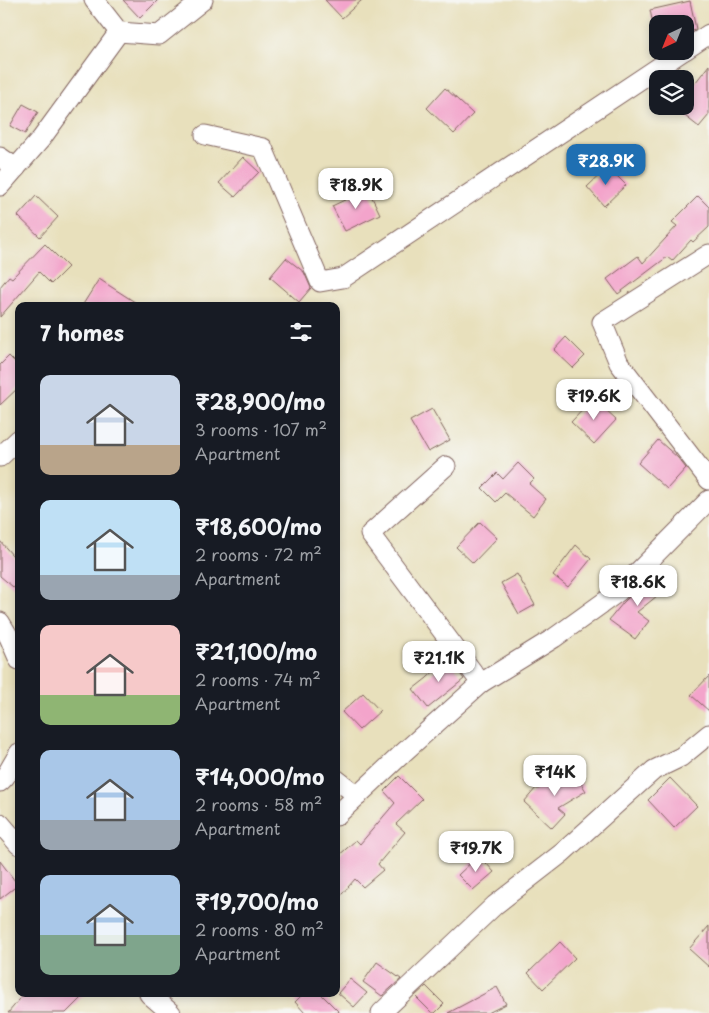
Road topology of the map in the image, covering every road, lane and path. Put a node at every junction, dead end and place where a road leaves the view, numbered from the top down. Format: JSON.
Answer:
{"nodes":[{"id":1,"x":94,"y":0,"type":"edge"},
{"id":2,"x":202,"y":0,"type":"edge"},
{"id":3,"x":119,"y":32,"type":"junction"},
{"id":4,"x":709,"y":34,"type":"edge"},
{"id":5,"x":694,"y":44,"type":"edge"},
{"id":6,"x":669,"y":60,"type":"edge"},
{"id":7,"x":205,"y":135,"type":"dead end"},
{"id":8,"x":0,"y":157,"type":"edge"},
{"id":9,"x":16,"y":168,"type":"junction"},
{"id":10,"x":0,"y":186,"type":"edge"},
{"id":11,"x":709,"y":254,"type":"edge"},
{"id":12,"x":15,"y":443,"type":"edge"},
{"id":13,"x":0,"y":457,"type":"edge"},
{"id":14,"x":446,"y":466,"type":"dead end"},
{"id":15,"x":709,"y":480,"type":"edge"},
{"id":16,"x":709,"y":500,"type":"edge"},
{"id":17,"x":0,"y":622,"type":"edge"},
{"id":18,"x":15,"y":651,"type":"edge"},
{"id":19,"x":481,"y":683,"type":"junction"},
{"id":20,"x":709,"y":734,"type":"edge"},
{"id":21,"x":15,"y":760,"type":"edge"},
{"id":22,"x":0,"y":782,"type":"edge"},
{"id":23,"x":340,"y":782,"type":"edge"},
{"id":24,"x":358,"y":796,"type":"junction"},
{"id":25,"x":340,"y":812,"type":"edge"},
{"id":26,"x":0,"y":823,"type":"edge"},
{"id":27,"x":15,"y":840,"type":"edge"},
{"id":28,"x":381,"y":1013,"type":"edge"}],
"edges":[{"from":1,"to":3,"type":"street"},
{"from":2,"to":3,"type":"street"},
{"from":3,"to":9,"type":"street"},
{"from":4,"to":5,"type":"street"},
{"from":6,"to":7,"type":"street"},
{"from":8,"to":9,"type":"street"},
{"from":9,"to":10,"type":"street"},
{"from":11,"to":15,"type":"street"},
{"from":12,"to":13,"type":"street"},
{"from":14,"to":19,"type":"street"},
{"from":16,"to":19,"type":"street"},
{"from":17,"to":18,"type":"street"},
{"from":19,"to":24,"type":"street"},
{"from":20,"to":28,"type":"street"},
{"from":21,"to":22,"type":"street"},
{"from":23,"to":24,"type":"street"},
{"from":24,"to":25,"type":"street"},
{"from":26,"to":27,"type":"street"}]}
